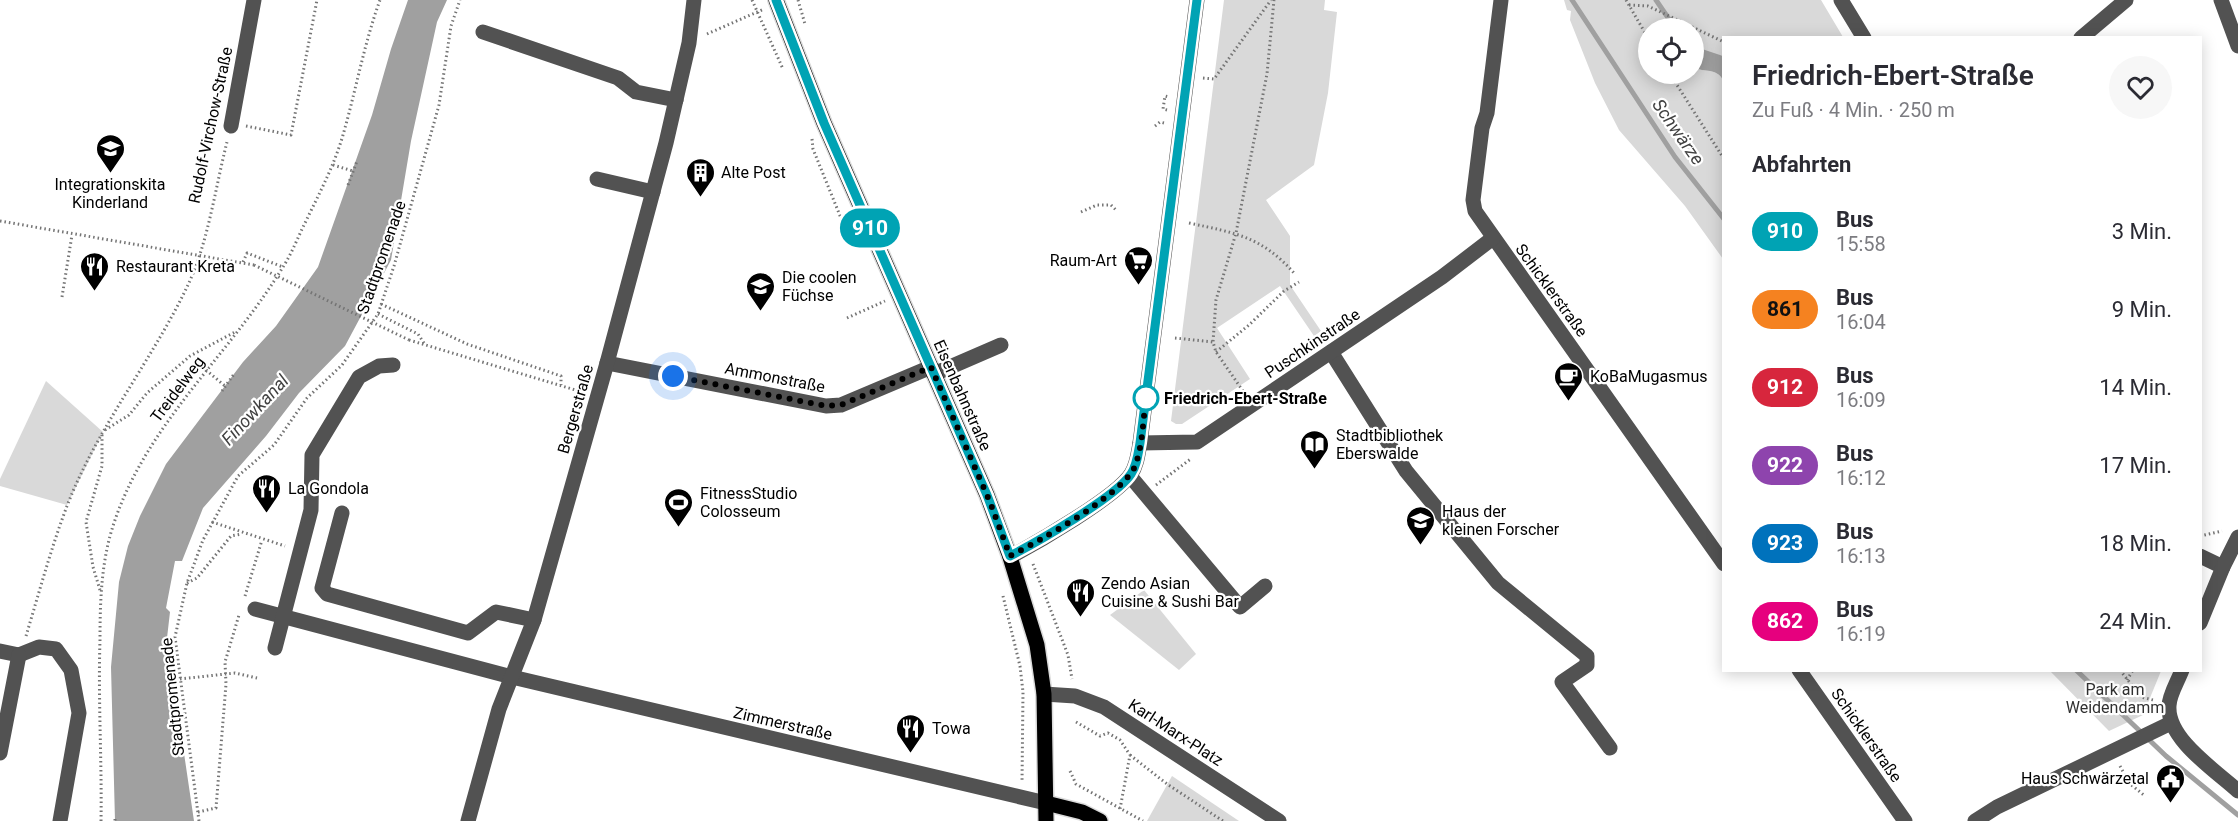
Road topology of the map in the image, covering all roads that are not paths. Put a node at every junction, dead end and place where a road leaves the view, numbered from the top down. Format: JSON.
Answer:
{"nodes":[{"id":1,"x":254,"y":0,"type":"edge"},
{"id":2,"x":694,"y":0,"type":"edge"},
{"id":3,"x":776,"y":0,"type":"edge"},
{"id":4,"x":1197,"y":0,"type":"edge"},
{"id":5,"x":1501,"y":0,"type":"edge"},
{"id":6,"x":1841,"y":0,"type":"edge"},
{"id":7,"x":2126,"y":0,"type":"edge"},
{"id":8,"x":2221,"y":0,"type":"edge"},
{"id":9,"x":483,"y":32,"type":"dead end"},
{"id":10,"x":1863,"y":36,"type":"edge"},
{"id":11,"x":2083,"y":36,"type":"edge"},
{"id":12,"x":2238,"y":46,"type":"edge"},
{"id":13,"x":676,"y":100,"type":"junction"},
{"id":14,"x":237,"y":126,"type":"road end"},
{"id":15,"x":597,"y":179,"type":"dead end"},
{"id":16,"x":652,"y":192,"type":"junction"},
{"id":17,"x":1492,"y":238,"type":"junction"},
{"id":18,"x":1001,"y":345,"type":"dead end"},
{"id":19,"x":1330,"y":352,"type":"junction"},
{"id":20,"x":607,"y":363,"type":"junction"},
{"id":21,"x":393,"y":365,"type":"dead end"},
{"id":22,"x":932,"y":370,"type":"junction"},
{"id":23,"x":1140,"y":443,"type":"junction"},
{"id":24,"x":1130,"y":476,"type":"junction"},
{"id":25,"x":342,"y":513,"type":"dead end"},
{"id":26,"x":2233,"y":534,"type":"edge"},
{"id":27,"x":1010,"y":556,"type":"junction"},
{"id":28,"x":2202,"y":557,"type":"edge"},
{"id":29,"x":1722,"y":561,"type":"edge"},
{"id":30,"x":2223,"y":567,"type":"junction"},
{"id":31,"x":1265,"y":586,"type":"dead end"},
{"id":32,"x":255,"y":609,"type":"dead end"},
{"id":33,"x":283,"y":616,"type":"junction"},
{"id":34,"x":2202,"y":618,"type":"edge"},
{"id":35,"x":534,"y":620,"type":"junction"},
{"id":36,"x":275,"y":648,"type":"dead end"},
{"id":37,"x":0,"y":651,"type":"edge"},
{"id":38,"x":20,"y":655,"type":"junction"},
{"id":39,"x":1800,"y":672,"type":"edge"},
{"id":40,"x":2181,"y":672,"type":"edge"},
{"id":41,"x":512,"y":677,"type":"junction"},
{"id":42,"x":1044,"y":694,"type":"junction"},
{"id":43,"x":2171,"y":723,"type":"junction"},
{"id":44,"x":1610,"y":748,"type":"dead end"},
{"id":45,"x":0,"y":753,"type":"edge"},
{"id":46,"x":2238,"y":790,"type":"edge"},
{"id":47,"x":1046,"y":803,"type":"junction"},
{"id":48,"x":60,"y":821,"type":"edge"},
{"id":49,"x":468,"y":821,"type":"edge"},
{"id":50,"x":1046,"y":821,"type":"edge"},
{"id":51,"x":1100,"y":821,"type":"edge"},
{"id":52,"x":1279,"y":821,"type":"edge"},
{"id":53,"x":1905,"y":821,"type":"edge"},
{"id":54,"x":1975,"y":821,"type":"edge"}],
"edges":[{"from":1,"to":14,"type":"street","name":"Rudolf-Virchow-Straße"},
{"from":2,"to":13,"type":"street","name":"Bergerstraße"},
{"from":3,"to":22,"type":"main road","name":"Eisenbahnstraße"},
{"from":4,"to":23,"type":"street"},
{"from":5,"to":17,"type":"street","name":"Schicklerstraße"},
{"from":6,"to":10,"type":"street"},
{"from":7,"to":11,"type":"street"},
{"from":8,"to":12,"type":"street"},
{"from":9,"to":13,"type":"street"},
{"from":13,"to":16,"type":"street","name":"Bergerstraße"},
{"from":15,"to":16,"type":"street"},
{"from":16,"to":20,"type":"street","name":"Bergerstraße"},
{"from":17,"to":19,"type":"street","name":"Puschkinstraße"},
{"from":17,"to":29,"type":"street","name":"Schicklerstraße"},
{"from":18,"to":22,"type":"street","name":"Ammonstraße"},
{"from":19,"to":23,"type":"street","name":"Puschkinstraße"},
{"from":19,"to":44,"type":"street"},
{"from":20,"to":22,"type":"street","name":"Ammonstraße"},
{"from":20,"to":35,"type":"street","name":"Bergerstraße"},
{"from":21,"to":33,"type":"street"},
{"from":22,"to":27,"type":"main road","name":"Eisenbahnstraße"},
{"from":23,"to":24,"type":"street"},
{"from":24,"to":27,"type":"street"},
{"from":24,"to":31,"type":"street"},
{"from":25,"to":35,"type":"street"},
{"from":26,"to":30,"type":"street"},
{"from":27,"to":42,"type":"main road","name":"Eisenbahnstraße"},
{"from":28,"to":30,"type":"street"},
{"from":30,"to":34,"type":"street"},
{"from":32,"to":33,"type":"street","name":"Zimmerstraße"},
{"from":33,"to":36,"type":"street"},
{"from":33,"to":41,"type":"street","name":"Zimmerstraße"},
{"from":35,"to":41,"type":"street","name":"Bergerstraße"},
{"from":37,"to":38,"type":"street"},
{"from":38,"to":45,"type":"street"},
{"from":38,"to":48,"type":"street"},
{"from":39,"to":53,"type":"street","name":"Schicklerstraße"},
{"from":40,"to":43,"type":"street"},
{"from":41,"to":47,"type":"street","name":"Zimmerstraße"},
{"from":41,"to":49,"type":"street","name":"Bergerstraße"},
{"from":42,"to":47,"type":"main road","name":"Eisenbahnstraße"},
{"from":42,"to":52,"type":"street","name":"Karl-Marx-Platz"},
{"from":43,"to":46,"type":"street"},
{"from":43,"to":54,"type":"street"},
{"from":47,"to":50,"type":"main road","name":"Eisenbahnstraße"},
{"from":47,"to":51,"type":"main road"}]}
